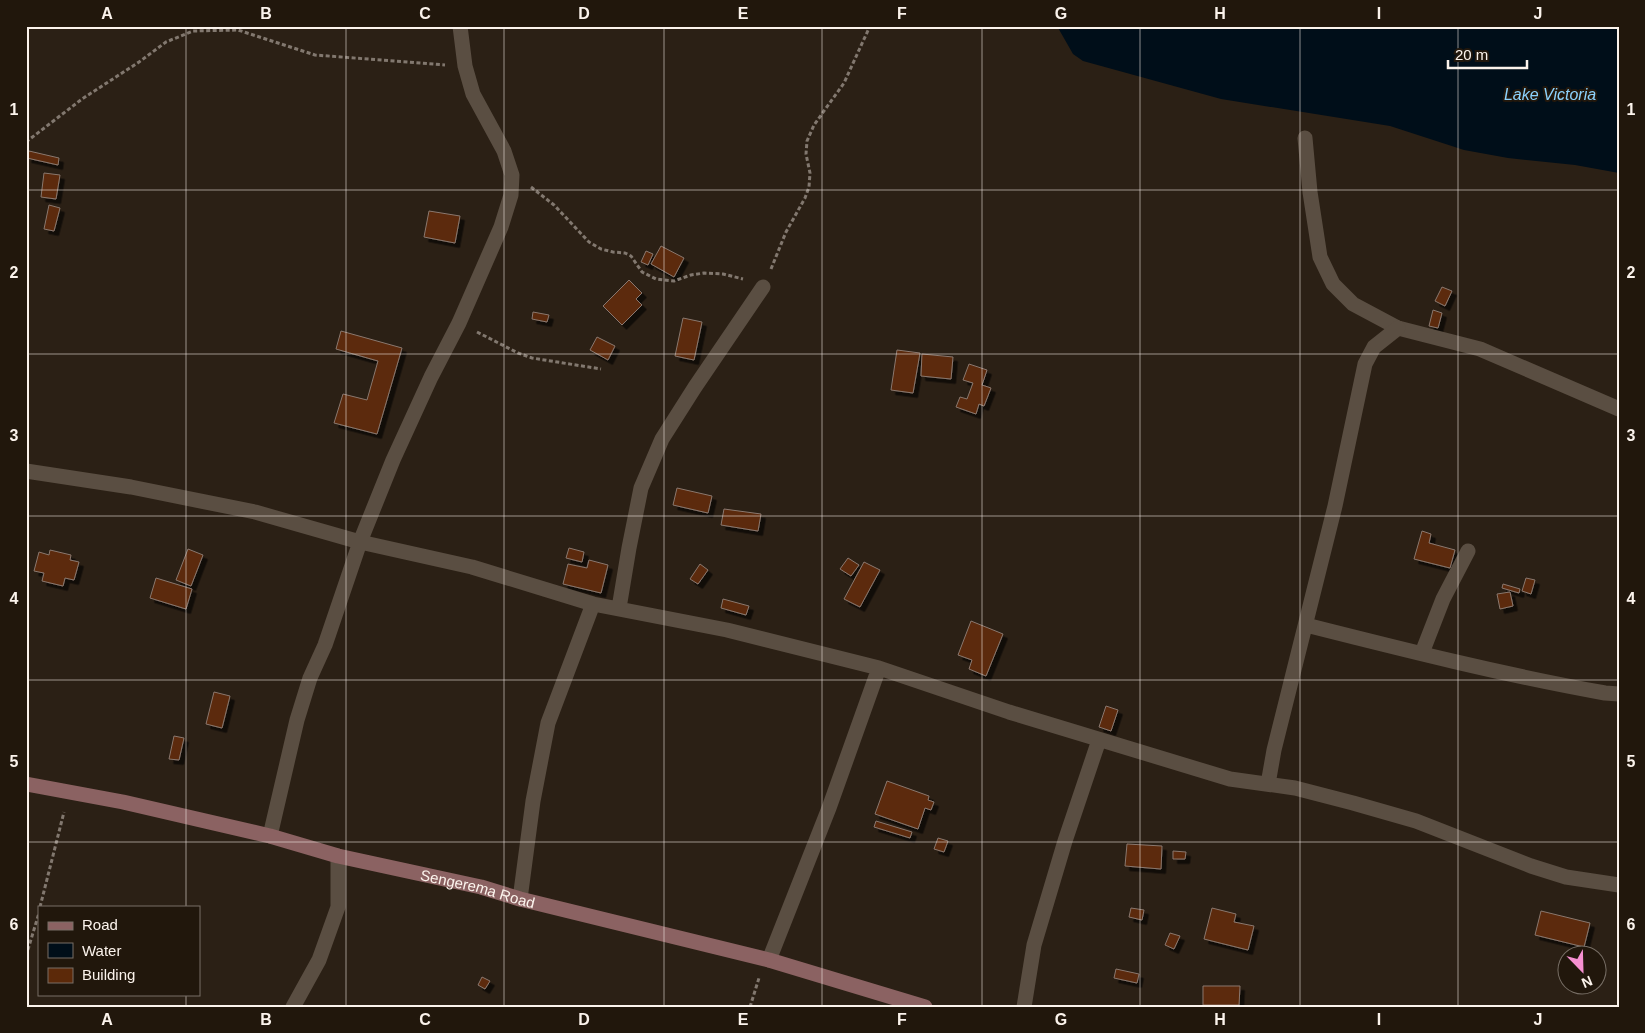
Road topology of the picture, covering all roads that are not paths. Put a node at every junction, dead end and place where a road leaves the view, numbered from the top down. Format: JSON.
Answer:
{"nodes":[{"id":1,"x":460,"y":26,"type":"edge"},
{"id":2,"x":1305,"y":138,"type":"dead end"},
{"id":3,"x":763,"y":287,"type":"road end"},
{"id":4,"x":1398,"y":328,"type":"junction"},
{"id":5,"x":1619,"y":409,"type":"edge"},
{"id":6,"x":27,"y":475,"type":"edge"},
{"id":7,"x":360,"y":542,"type":"junction"},
{"id":8,"x":1468,"y":551,"type":"dead end"},
{"id":9,"x":593,"y":604,"type":"junction"},
{"id":10,"x":618,"y":608,"type":"junction"},
{"id":11,"x":1306,"y":625,"type":"junction"},
{"id":12,"x":1422,"y":653,"type":"junction"},
{"id":13,"x":879,"y":668,"type":"junction"},
{"id":14,"x":1619,"y":694,"type":"edge"},
{"id":15,"x":1099,"y":740,"type":"junction"},
{"id":16,"x":26,"y":784,"type":"edge"},
{"id":17,"x":1268,"y":784,"type":"junction"},
{"id":18,"x":270,"y":836,"type":"junction"},
{"id":19,"x":338,"y":856,"type":"junction"},
{"id":20,"x":1619,"y":885,"type":"edge"},
{"id":21,"x":520,"y":899,"type":"junction"},
{"id":22,"x":767,"y":959,"type":"junction"},
{"id":23,"x":293,"y":1007,"type":"edge"},
{"id":24,"x":925,"y":1007,"type":"edge"},
{"id":25,"x":1024,"y":1007,"type":"edge"}],
"edges":[{"from":1,"to":7,"type":"street"},
{"from":2,"to":4,"type":"street"},
{"from":3,"to":10,"type":"street"},
{"from":4,"to":5,"type":"street"},
{"from":4,"to":11,"type":"street"},
{"from":6,"to":7,"type":"street"},
{"from":7,"to":9,"type":"street"},
{"from":7,"to":18,"type":"street"},
{"from":8,"to":12,"type":"street"},
{"from":9,"to":10,"type":"street"},
{"from":9,"to":21,"type":"street"},
{"from":10,"to":13,"type":"street"},
{"from":11,"to":12,"type":"street"},
{"from":11,"to":17,"type":"street"},
{"from":12,"to":14,"type":"street"},
{"from":13,"to":15,"type":"street"},
{"from":13,"to":22,"type":"street"},
{"from":15,"to":17,"type":"street"},
{"from":15,"to":25,"type":"street"},
{"from":16,"to":18,"type":"main road","name":"Sengerema Road"},
{"from":17,"to":20,"type":"street"},
{"from":18,"to":19,"type":"main road","name":"Sengerema Road"},
{"from":19,"to":21,"type":"main road","name":"Sengerema Road"},
{"from":19,"to":23,"type":"street"},
{"from":21,"to":22,"type":"main road","name":"Sengerema Road"},
{"from":22,"to":24,"type":"main road","name":"Sengerema Road"}]}
